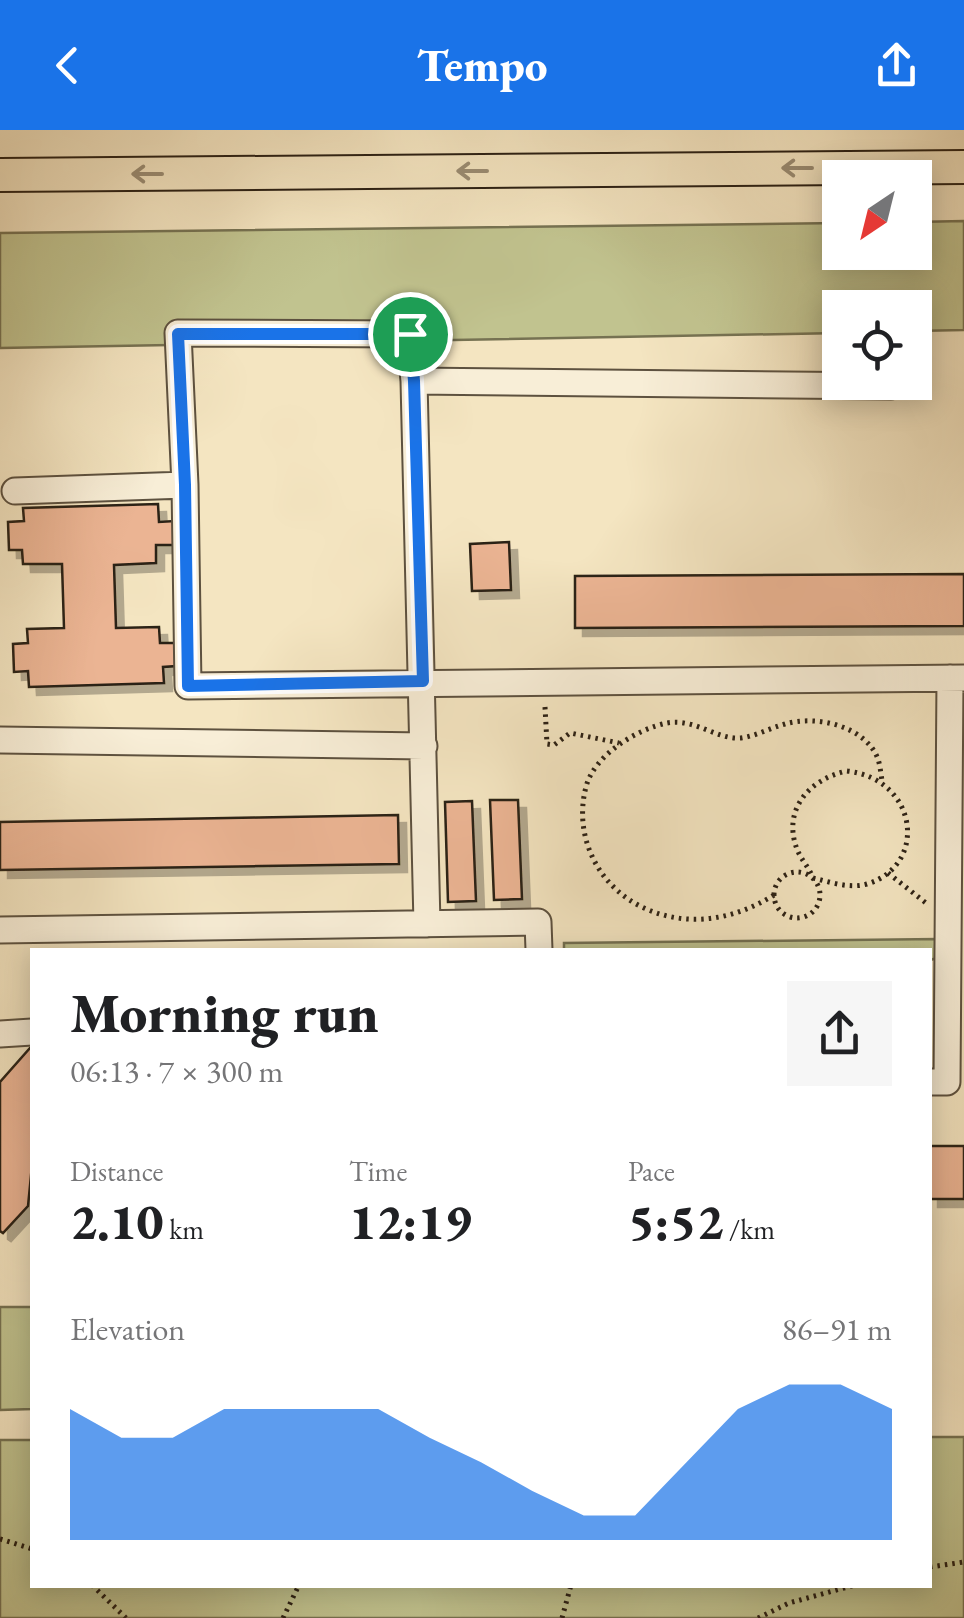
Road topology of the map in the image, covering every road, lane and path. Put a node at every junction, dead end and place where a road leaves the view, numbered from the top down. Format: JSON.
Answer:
{"nodes":[{"id":1,"x":964,"y":167,"type":"edge"},
{"id":2,"x":0,"y":175,"type":"edge"},
{"id":3,"x":414,"y":381,"type":"junction"},
{"id":4,"x":822,"y":385,"type":"edge"},
{"id":5,"x":185,"y":485,"type":"junction"},
{"id":6,"x":15,"y":491,"type":"dead end"},
{"id":7,"x":957,"y":678,"type":"edge"},
{"id":8,"x":423,"y":681,"type":"junction"},
{"id":9,"x":544,"y":681,"type":"junction"},
{"id":10,"x":0,"y":740,"type":"edge"},
{"id":11,"x":622,"y":743,"type":"junction"},
{"id":12,"x":424,"y":746,"type":"junction"},
{"id":13,"x":882,"y":781,"type":"junction"},
{"id":14,"x":887,"y":872,"type":"junction"},
{"id":15,"x":812,"y":878,"type":"junction"},
{"id":16,"x":774,"y":895,"type":"junction"},
{"id":17,"x":949,"y":908,"type":"junction"},
{"id":18,"x":428,"y":924,"type":"junction"},
{"id":19,"x":0,"y":930,"type":"edge"},
{"id":20,"x":246,"y":938,"type":"edge"},
{"id":21,"x":193,"y":939,"type":"edge"},
{"id":22,"x":539,"y":948,"type":"edge"},
{"id":23,"x":939,"y":965,"type":"edge"},
{"id":24,"x":30,"y":1032,"type":"edge"},
{"id":25,"x":0,"y":1034,"type":"edge"},
{"id":26,"x":947,"y":1082,"type":"edge"},
{"id":27,"x":0,"y":1539,"type":"edge"},
{"id":28,"x":30,"y":1548,"type":"edge"},
{"id":29,"x":964,"y":1562,"type":"edge"},
{"id":30,"x":932,"y":1567,"type":"edge"},
{"id":31,"x":95,"y":1588,"type":"edge"},
{"id":32,"x":298,"y":1588,"type":"edge"},
{"id":33,"x":571,"y":1588,"type":"edge"},
{"id":34,"x":844,"y":1588,"type":"edge"},
{"id":35,"x":126,"y":1618,"type":"edge"},
{"id":36,"x":283,"y":1618,"type":"edge"},
{"id":37,"x":562,"y":1618,"type":"edge"},
{"id":38,"x":758,"y":1618,"type":"edge"}],
"edges":[{"from":1,"to":2,"type":"main road","one_way":true},
{"from":3,"to":4,"type":"street"},
{"from":3,"to":5,"type":"street"},
{"from":3,"to":8,"type":"street"},
{"from":5,"to":6,"type":"street"},
{"from":5,"to":8,"type":"street"},
{"from":7,"to":9,"type":"street"},
{"from":7,"to":17,"type":"street"},
{"from":8,"to":9,"type":"street"},
{"from":8,"to":12,"type":"street"},
{"from":9,"to":11,"type":"path"},
{"from":10,"to":12,"type":"street"},
{"from":11,"to":13,"type":"path"},
{"from":11,"to":16,"type":"path"},
{"from":12,"to":18,"type":"street"},
{"from":13,"to":14,"type":"path"},
{"from":13,"to":15,"type":"path"},
{"from":14,"to":15,"type":"path"},
{"from":14,"to":17,"type":"path"},
{"from":15,"to":16,"type":"path"},
{"from":15,"to":16,"type":"path"},
{"from":17,"to":23,"type":"street"},
{"from":18,"to":20,"type":"street"},
{"from":18,"to":22,"type":"street"},
{"from":19,"to":21,"type":"street"},
{"from":20,"to":21,"type":"street"},
{"from":23,"to":26,"type":"street"},
{"from":24,"to":25,"type":"street"},
{"from":27,"to":28,"type":"path"},
{"from":29,"to":30,"type":"path"},
{"from":31,"to":35,"type":"path"},
{"from":32,"to":36,"type":"path"},
{"from":33,"to":37,"type":"path"},
{"from":34,"to":38,"type":"path"}]}
